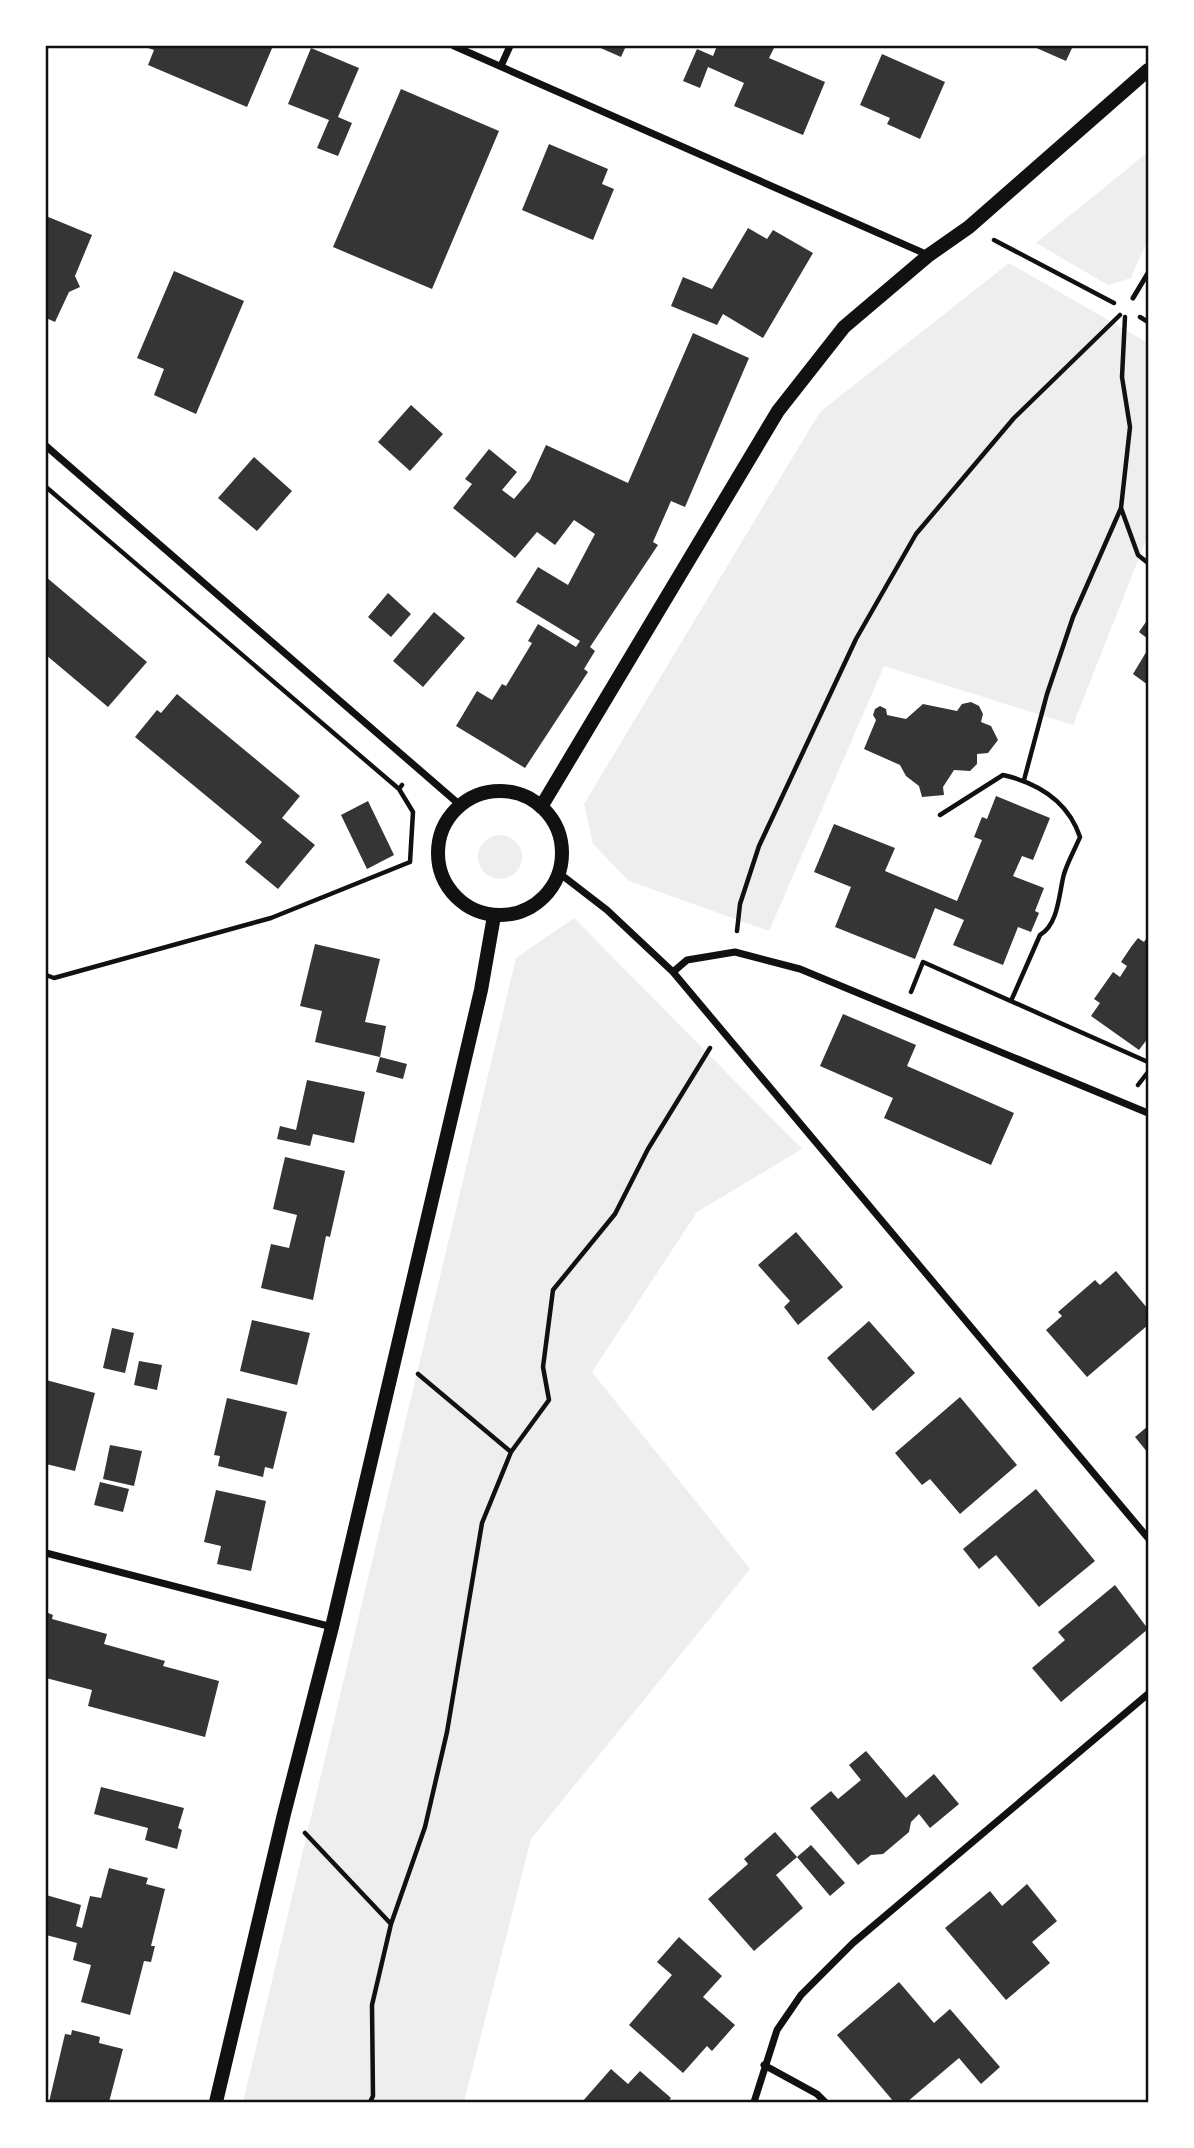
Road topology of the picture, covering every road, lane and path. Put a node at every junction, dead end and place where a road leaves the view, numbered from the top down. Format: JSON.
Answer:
{"nodes":[{"id":1,"x":454,"y":46,"type":"edge"},
{"id":2,"x":510,"y":46,"type":"edge"},
{"id":3,"x":501,"y":66,"type":"junction"},
{"id":4,"x":1149,"y":70,"type":"edge"},
{"id":5,"x":969,"y":227,"type":"junction"},
{"id":6,"x":929,"y":255,"type":"junction"},
{"id":7,"x":1149,"y":273,"type":"edge"},
{"id":8,"x":1133,"y":298,"type":"dead end"},
{"id":9,"x":1126,"y":309,"type":"junction"},
{"id":10,"x":1137,"y":316,"type":"dead end"},
{"id":11,"x":1149,"y":322,"type":"edge"},
{"id":12,"x":46,"y":446,"type":"edge"},
{"id":13,"x":46,"y":487,"type":"edge"},
{"id":14,"x":1121,"y":508,"type":"junction"},
{"id":15,"x":1149,"y":563,"type":"edge"},
{"id":16,"x":416,"y":768,"type":"junction"},
{"id":17,"x":1024,"y":780,"type":"junction"},
{"id":18,"x":399,"y":789,"type":"junction"},
{"id":19,"x":460,"y":805,"type":"junction"},
{"id":20,"x":541,"y":807,"type":"junction"},
{"id":21,"x":940,"y":815,"type":"dead end"},
{"id":22,"x":559,"y":873,"type":"junction"},
{"id":23,"x":494,"y":916,"type":"junction"},
{"id":24,"x":735,"y":952,"type":"junction"},
{"id":25,"x":673,"y":972,"type":"junction"},
{"id":26,"x":46,"y":975,"type":"edge"},
{"id":27,"x":1011,"y":1001,"type":"junction"},
{"id":28,"x":902,"y":1012,"type":"junction"},
{"id":29,"x":722,"y":1030,"type":"junction"},
{"id":30,"x":1149,"y":1062,"type":"edge"},
{"id":31,"x":1149,"y":1112,"type":"edge"},
{"id":32,"x":395,"y":1355,"type":"junction"},
{"id":33,"x":511,"y":1452,"type":"junction"},
{"id":34,"x":1149,"y":1538,"type":"edge"},
{"id":35,"x":46,"y":1553,"type":"edge"},
{"id":36,"x":332,"y":1627,"type":"junction"},
{"id":37,"x":1149,"y":1694,"type":"edge"},
{"id":38,"x":284,"y":1811,"type":"junction"},
{"id":39,"x":391,"y":1924,"type":"junction"},
{"id":40,"x":764,"y":2065,"type":"junction"},
{"id":41,"x":216,"y":2102,"type":"edge"},
{"id":42,"x":370,"y":2102,"type":"edge"},
{"id":43,"x":754,"y":2102,"type":"edge"},
{"id":44,"x":825,"y":2102,"type":"edge"}],
"edges":[{"from":1,"to":3,"type":"street"},
{"from":2,"to":3,"type":"street"},
{"from":3,"to":6,"type":"street"},
{"from":4,"to":5,"type":"main road"},
{"from":5,"to":6,"type":"main road"},
{"from":5,"to":9,"type":"path"},
{"from":6,"to":20,"type":"main road"},
{"from":7,"to":8,"type":"lane"},
{"from":9,"to":14,"type":"path"},
{"from":9,"to":24,"type":"path"},
{"from":10,"to":11,"type":"path"},
{"from":12,"to":16,"type":"street"},
{"from":13,"to":18,"type":"path"},
{"from":14,"to":15,"type":"path"},
{"from":14,"to":17,"type":"path"},
{"from":16,"to":18,"type":"path"},
{"from":16,"to":19,"type":"street"},
{"from":17,"to":21,"type":"path"},
{"from":17,"to":27,"type":"path"},
{"from":18,"to":26,"type":"path"},
{"from":19,"to":20,"type":"main road"},
{"from":19,"to":23,"type":"main road"},
{"from":20,"to":22,"type":"main road"},
{"from":22,"to":23,"type":"main road"},
{"from":22,"to":25,"type":"street"},
{"from":23,"to":32,"type":"main road"},
{"from":24,"to":25,"type":"street"},
{"from":24,"to":28,"type":"street"},
{"from":25,"to":29,"type":"street"},
{"from":27,"to":28,"type":"path"},
{"from":27,"to":30,"type":"path"},
{"from":28,"to":31,"type":"street"},
{"from":29,"to":33,"type":"path"},
{"from":29,"to":34,"type":"street"},
{"from":32,"to":33,"type":"path"},
{"from":32,"to":36,"type":"main road"},
{"from":33,"to":39,"type":"path"},
{"from":35,"to":36,"type":"street"},
{"from":36,"to":38,"type":"main road"},
{"from":37,"to":40,"type":"street"},
{"from":38,"to":39,"type":"path"},
{"from":38,"to":41,"type":"main road"},
{"from":39,"to":42,"type":"path"},
{"from":40,"to":43,"type":"street"},
{"from":40,"to":44,"type":"street"}]}
